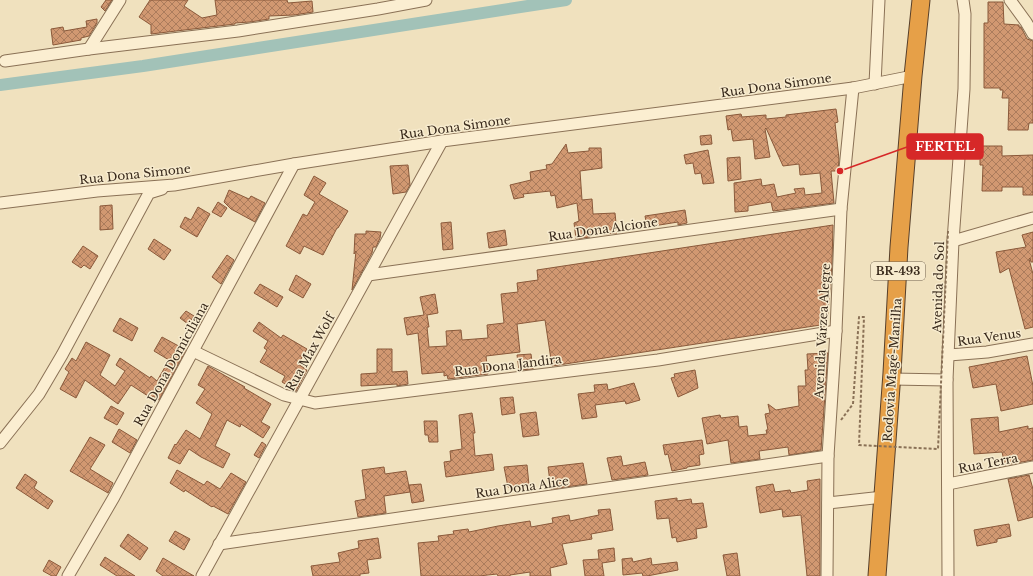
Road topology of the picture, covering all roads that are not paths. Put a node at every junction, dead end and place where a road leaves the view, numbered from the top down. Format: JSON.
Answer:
{"nodes":[{"id":1,"x":120,"y":0,"type":"edge"},
{"id":2,"x":426,"y":0,"type":"edge"},
{"id":3,"x":879,"y":0,"type":"edge"},
{"id":4,"x":963,"y":0,"type":"edge"},
{"id":5,"x":1010,"y":0,"type":"edge"},
{"id":6,"x":921,"y":8,"type":"edge"},
{"id":7,"x":1033,"y":34,"type":"edge"},
{"id":8,"x":89,"y":49,"type":"junction"},
{"id":9,"x":4,"y":61,"type":"dead end"},
{"id":10,"x":913,"y":76,"type":"junction"},
{"id":11,"x":875,"y":84,"type":"junction"},
{"id":12,"x":853,"y":88,"type":"junction"},
{"id":13,"x":442,"y":141,"type":"junction"},
{"id":14,"x":294,"y":164,"type":"junction"},
{"id":15,"x":174,"y":185,"type":"junction"},
{"id":16,"x":0,"y":203,"type":"edge"},
{"id":17,"x":841,"y":209,"type":"junction"},
{"id":18,"x":1033,"y":218,"type":"edge"},
{"id":19,"x":950,"y":236,"type":"junction"},
{"id":20,"x":368,"y":274,"type":"junction"},
{"id":21,"x":836,"y":331,"type":"junction"},
{"id":22,"x":1033,"y":344,"type":"edge"},
{"id":23,"x":193,"y":351,"type":"junction"},
{"id":24,"x":949,"y":355,"type":"junction"},
{"id":25,"x":892,"y":379,"type":"junction"},
{"id":26,"x":947,"y":380,"type":"junction"},
{"id":27,"x":299,"y":400,"type":"junction"},
{"id":28,"x":0,"y":443,"type":"edge"},
{"id":29,"x":828,"y":456,"type":"junction"},
{"id":30,"x":1033,"y":467,"type":"edge"},
{"id":31,"x":948,"y":484,"type":"junction"},
{"id":32,"x":883,"y":497,"type":"junction"},
{"id":33,"x":828,"y":503,"type":"junction"},
{"id":34,"x":882,"y":526,"type":"junction"},
{"id":35,"x":219,"y":544,"type":"junction"},
{"id":36,"x":68,"y":576,"type":"edge"},
{"id":37,"x":202,"y":576,"type":"edge"},
{"id":38,"x":827,"y":576,"type":"edge"},
{"id":39,"x":877,"y":576,"type":"edge"},
{"id":40,"x":888,"y":576,"type":"edge"},
{"id":41,"x":948,"y":576,"type":"edge"}],
"edges":[{"from":1,"to":8,"type":"street"},
{"from":2,"to":8,"type":"street"},
{"from":3,"to":11,"type":"street"},
{"from":4,"to":19,"type":"street","name":"Avenida do Sol"},
{"from":5,"to":7,"type":"street"},
{"from":6,"to":10,"type":"highway","name":"Rodovia Magé-Manilha","number":"BR-493"},
{"from":8,"to":9,"type":"street"},
{"from":10,"to":11,"type":"street","name":"Rua Dona Simone"},
{"from":10,"to":25,"type":"highway","name":"Rodovia Magé-Manilha","number":"BR-493"},
{"from":11,"to":12,"type":"street","name":"Rua Dona Simone"},
{"from":12,"to":13,"type":"street","name":"Rua Dona Simone"},
{"from":12,"to":17,"type":"street","name":"Avenida Várzea Alegre"},
{"from":13,"to":14,"type":"street","name":"Rua Dona Simone"},
{"from":13,"to":20,"type":"street","name":"Rua Max Wolf"},
{"from":14,"to":15,"type":"street","name":"Rua Dona Simone"},
{"from":14,"to":23,"type":"street","name":"Rua Dona Domiciliana"},
{"from":15,"to":16,"type":"street","name":"Rua Dona Simone"},
{"from":15,"to":28,"type":"street"},
{"from":17,"to":20,"type":"street","name":"Rua Dona Alcione"},
{"from":17,"to":21,"type":"street","name":"Avenida Várzea Alegre"},
{"from":18,"to":19,"type":"street"},
{"from":19,"to":24,"type":"street","name":"Avenida do Sol"},
{"from":20,"to":27,"type":"street","name":"Rua Max Wolf"},
{"from":21,"to":27,"type":"street","name":"Rua Dona Jandira"},
{"from":21,"to":29,"type":"street","name":"Avenida Várzea Alegre"},
{"from":22,"to":24,"type":"street","name":"Rua Venus"},
{"from":23,"to":27,"type":"street","name":"Rua Dona Jandira"},
{"from":23,"to":36,"type":"street","name":"Rua Dona Domiciliana"},
{"from":24,"to":26,"type":"street","name":"Avenida do Sol"},
{"from":25,"to":26,"type":"street"},
{"from":25,"to":32,"type":"highway","name":"Rodovia Magé-Manilha","number":"BR-493"},
{"from":26,"to":31,"type":"street","name":"Avenida do Sol"},
{"from":27,"to":35,"type":"street","name":"Rua Max Wolf"},
{"from":29,"to":33,"type":"street","name":"Avenida Várzea Alegre"},
{"from":29,"to":35,"type":"street","name":"Rua Dona Alice"},
{"from":30,"to":31,"type":"street","name":"Rua Terra"},
{"from":31,"to":41,"type":"street","name":"Avenida do Sol"},
{"from":32,"to":33,"type":"street"},
{"from":32,"to":34,"type":"highway","name":"Rodovia Magé-Manilha","number":"BR-493"},
{"from":33,"to":38,"type":"street","name":"Avenida Várzea Alegre"},
{"from":34,"to":39,"type":"highway","name":"Rodovia Magé-Manilha","number":"BR-493"},
{"from":34,"to":40,"type":"highway","name":"Rodovia Magé-Manilha","number":"BR-493"},
{"from":35,"to":37,"type":"street","name":"Rua Max Wolf"}]}
